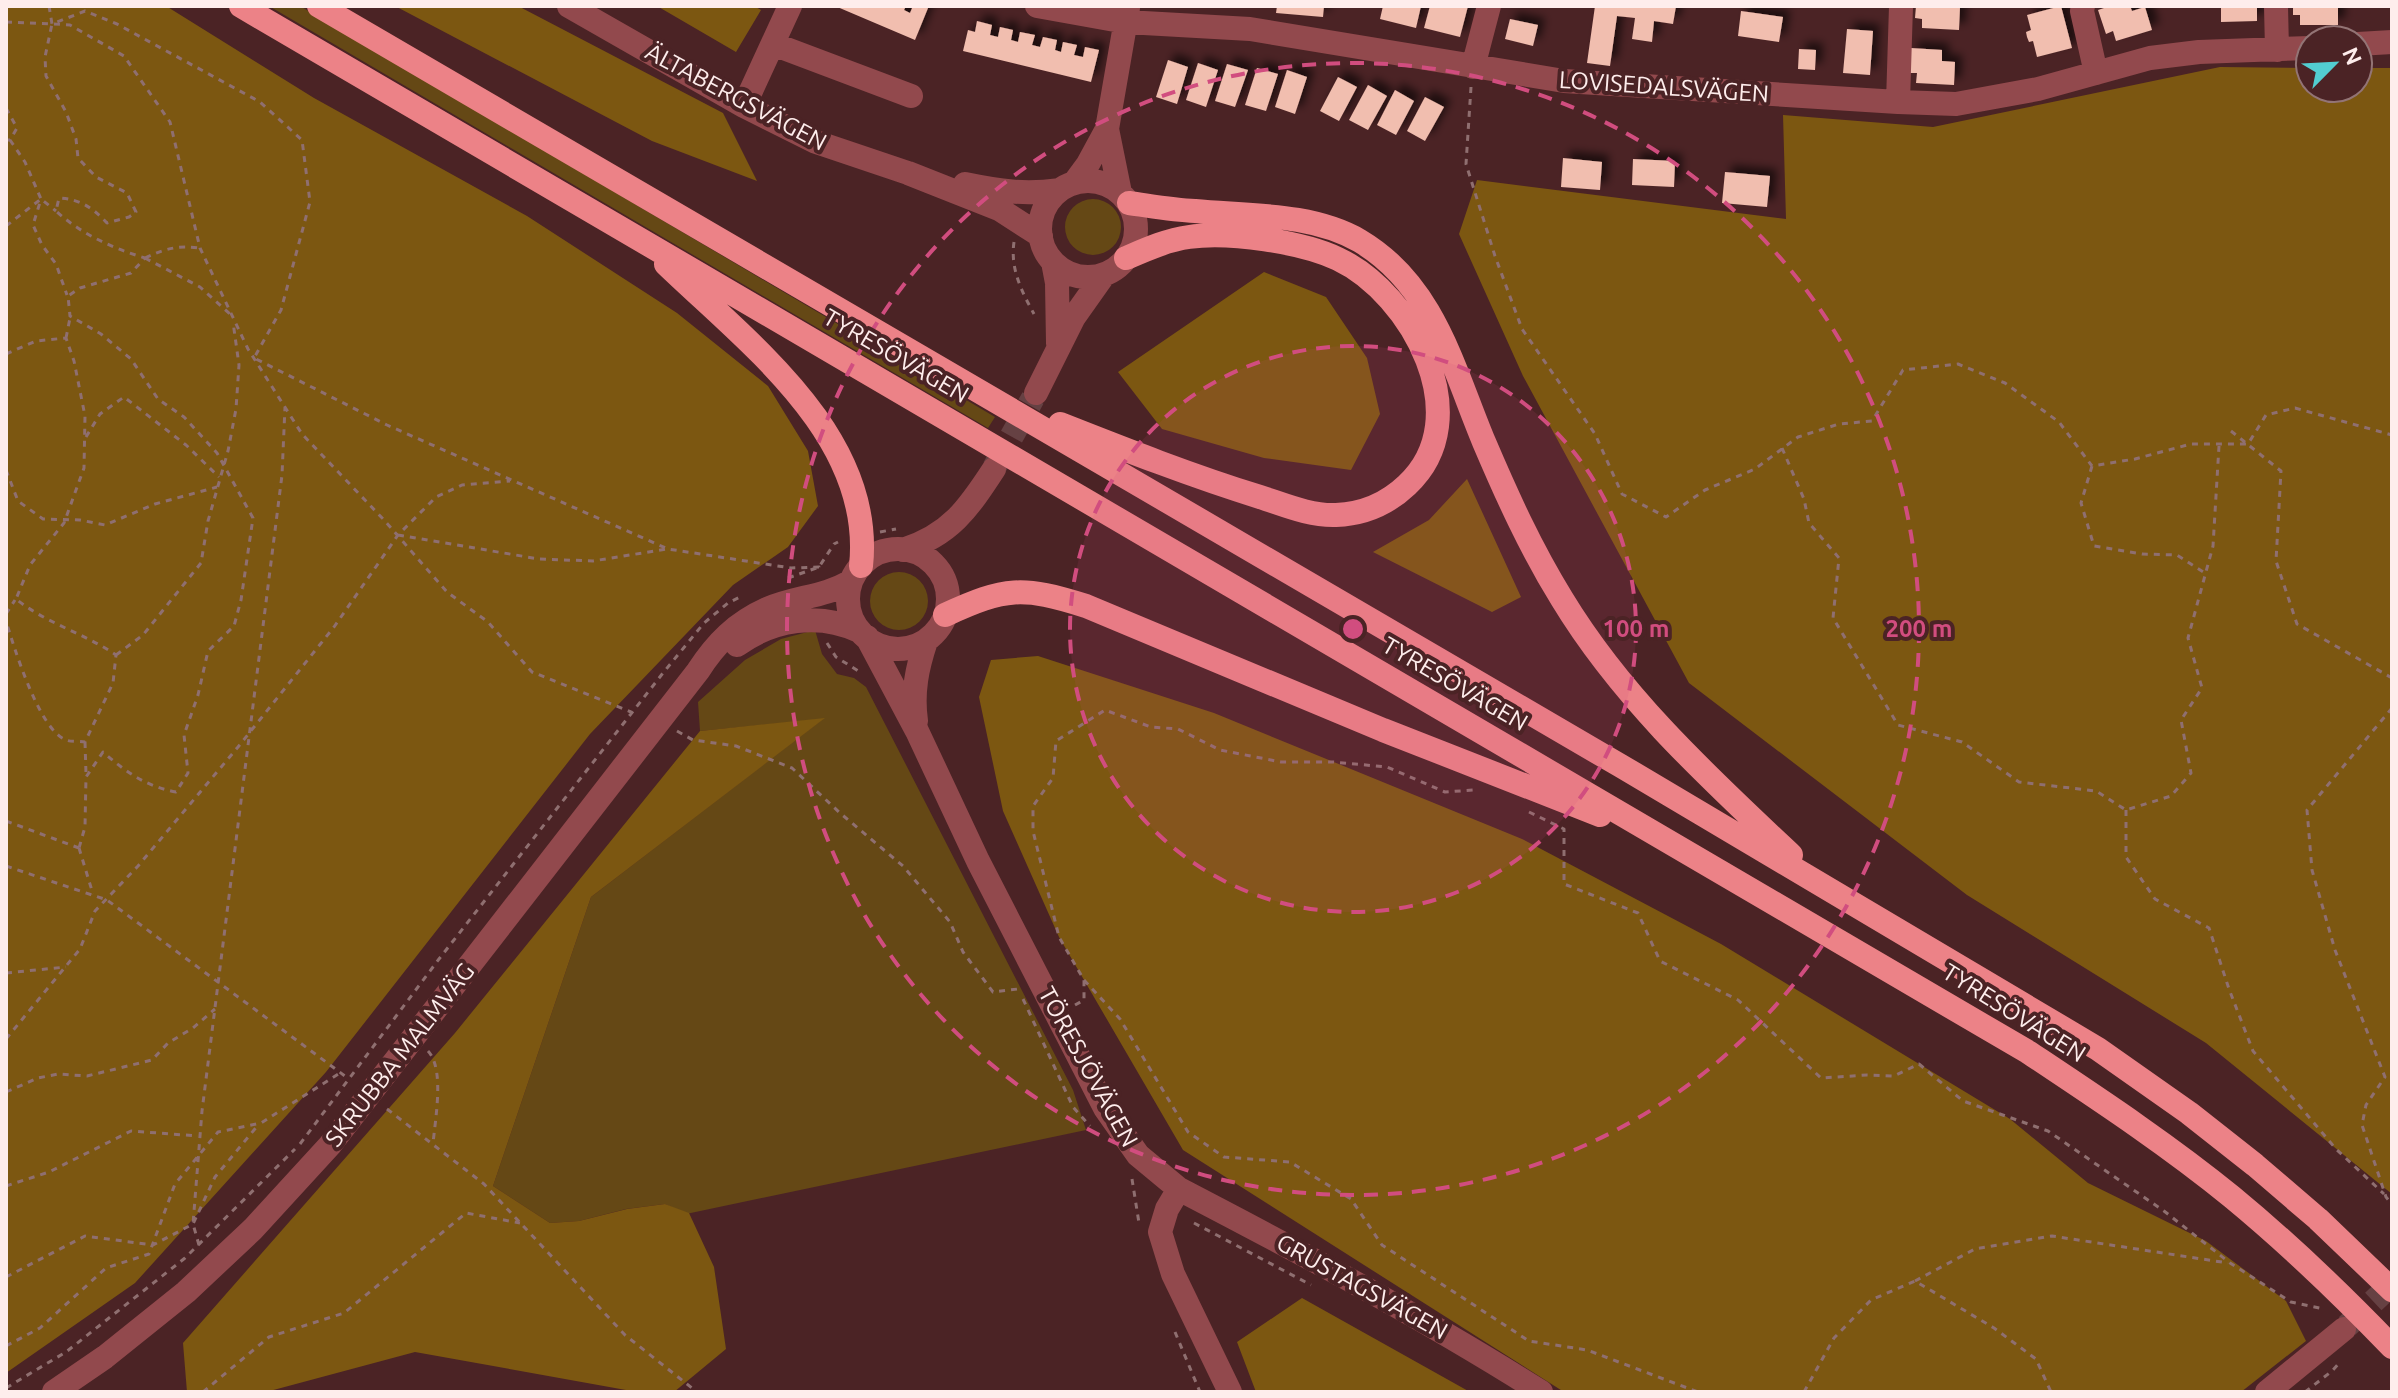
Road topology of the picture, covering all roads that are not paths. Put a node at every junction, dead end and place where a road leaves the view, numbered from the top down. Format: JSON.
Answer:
{"nodes":[{"id":1,"x":241,"y":6,"type":"edge"},
{"id":2,"x":319,"y":6,"type":"edge"},
{"id":3,"x":569,"y":6,"type":"edge"},
{"id":4,"x":790,"y":6,"type":"edge"},
{"id":5,"x":1037,"y":6,"type":"edge"},
{"id":6,"x":1489,"y":6,"type":"edge"},
{"id":7,"x":1901,"y":6,"type":"edge"},
{"id":8,"x":2083,"y":6,"type":"edge"},
{"id":9,"x":2276,"y":6,"type":"edge"},
{"id":10,"x":1127,"y":14,"type":"edge"},
{"id":11,"x":773,"y":44,"type":"junction"},
{"id":12,"x":2294,"y":49,"type":"edge"},
{"id":13,"x":2277,"y":50,"type":"junction"},
{"id":14,"x":1473,"y":67,"type":"junction"},
{"id":15,"x":2096,"y":73,"type":"junction"},
{"id":16,"x":911,"y":96,"type":"dead end"},
{"id":17,"x":1898,"y":102,"type":"junction"},
{"id":18,"x":744,"y":106,"type":"junction"},
{"id":19,"x":1107,"y":129,"type":"junction"},
{"id":20,"x":908,"y":173,"type":"junction"},
{"id":21,"x":1067,"y":186,"type":"junction"},
{"id":22,"x":1124,"y":198,"type":"junction"},
{"id":23,"x":637,"y":236,"type":"junction"},
{"id":24,"x":1041,"y":236,"type":"junction"},
{"id":25,"x":1126,"y":258,"type":"junction"},
{"id":26,"x":1053,"y":262,"type":"junction"},
{"id":27,"x":1103,"y":276,"type":"junction"},
{"id":28,"x":1058,"y":346,"type":"junction"},
{"id":29,"x":1036,"y":393,"type":"tunnel mouth"},
{"id":30,"x":987,"y":396,"type":"junction"},
{"id":31,"x":994,"y":469,"type":"tunnel mouth"},
{"id":32,"x":958,"y":520,"type":"junction"},
{"id":33,"x":905,"y":538,"type":"junction"},
{"id":34,"x":856,"y":574,"type":"junction"},
{"id":35,"x":947,"y":582,"type":"junction"},
{"id":36,"x":945,"y":615,"type":"junction"},
{"id":37,"x":863,"y":634,"type":"junction"},
{"id":38,"x":926,"y":641,"type":"junction"},
{"id":39,"x":698,"y":671,"type":"junction"},
{"id":40,"x":917,"y":731,"type":"junction"},
{"id":41,"x":1671,"y":843,"type":"junction"},
{"id":42,"x":1824,"y":885,"type":"junction"},
{"id":43,"x":1173,"y":1199,"type":"junction"},
{"id":44,"x":2392,"y":1290,"type":"edge"},
{"id":45,"x":2344,"y":1329,"type":"tunnel mouth"},
{"id":46,"x":2392,"y":1347,"type":"edge"},
{"id":47,"x":54,"y":1392,"type":"edge"},
{"id":48,"x":1230,"y":1392,"type":"edge"},
{"id":49,"x":1541,"y":1392,"type":"edge"},
{"id":50,"x":2267,"y":1392,"type":"edge"}],
"edges":[{"from":1,"to":23,"type":"highway","name":"TYRESÖVÄGEN"},
{"from":2,"to":30,"type":"highway","name":"TYRESÖVÄGEN"},
{"from":3,"to":18,"type":"street","name":"ÄLTABERGSVÄGEN"},
{"from":4,"to":11,"type":"street"},
{"from":5,"to":10,"type":"street","name":"LOVISEDALSVÄGEN"},
{"from":6,"to":14,"type":"street"},
{"from":7,"to":17,"type":"street"},
{"from":8,"to":15,"type":"street"},
{"from":9,"to":13,"type":"street"},
{"from":10,"to":14,"type":"street","name":"LOVISEDALSVÄGEN"},
{"from":10,"to":19,"type":"street"},
{"from":11,"to":16,"type":"street"},
{"from":11,"to":18,"type":"street"},
{"from":12,"to":13,"type":"street","name":"LOVISEDALSVÄGEN"},
{"from":13,"to":15,"type":"street","name":"LOVISEDALSVÄGEN"},
{"from":14,"to":17,"type":"street","name":"LOVISEDALSVÄGEN"},
{"from":15,"to":17,"type":"street","name":"LOVISEDALSVÄGEN"},
{"from":18,"to":20,"type":"street","name":"ÄLTABERGSVÄGEN"},
{"from":19,"to":21,"type":"street"},
{"from":19,"to":22,"type":"street"},
{"from":20,"to":21,"type":"street","name":"ÄLTABERGSVÄGEN"},
{"from":20,"to":24,"type":"street","name":"ÄLTABERGSVÄGEN"},
{"from":21,"to":22,"type":"street"},
{"from":21,"to":24,"type":"street"},
{"from":22,"to":25,"type":"street"},
{"from":22,"to":42,"type":"highway"},
{"from":23,"to":34,"type":"highway"},
{"from":23,"to":41,"type":"highway","name":"TYRESÖVÄGEN"},
{"from":24,"to":26,"type":"street"},
{"from":25,"to":27,"type":"street"},
{"from":25,"to":30,"type":"highway"},
{"from":26,"to":27,"type":"street"},
{"from":26,"to":28,"type":"street"},
{"from":27,"to":28,"type":"street"},
{"from":28,"to":29,"type":"street"},
{"from":30,"to":42,"type":"highway","name":"TYRESÖVÄGEN"},
{"from":31,"to":32,"type":"street"},
{"from":32,"to":33,"type":"street"},
{"from":32,"to":35,"type":"street"},
{"from":33,"to":34,"type":"street"},
{"from":33,"to":35,"type":"street"},
{"from":34,"to":37,"type":"street"},
{"from":34,"to":39,"type":"street","name":"SKRUBBA MALMVÄG"},
{"from":35,"to":36,"type":"street"},
{"from":36,"to":38,"type":"street"},
{"from":36,"to":41,"type":"highway"},
{"from":37,"to":38,"type":"street"},
{"from":37,"to":39,"type":"street","name":"SKRUBBA MALMVÄG"},
{"from":37,"to":40,"type":"street","name":"TÖRESJÖVÄGEN"},
{"from":38,"to":40,"type":"street","name":"TÖRESJÖVÄGEN"},
{"from":39,"to":47,"type":"street","name":"SKRUBBA MALMVÄG"},
{"from":40,"to":43,"type":"street","name":"TÖRESJÖVÄGEN"},
{"from":41,"to":46,"type":"highway","name":"TYRESÖVÄGEN"},
{"from":42,"to":44,"type":"highway","name":"TYRESÖVÄGEN"},
{"from":43,"to":48,"type":"street"},
{"from":43,"to":49,"type":"street","name":"GRUSTAGSVÄGEN"},
{"from":45,"to":50,"type":"street"}]}
